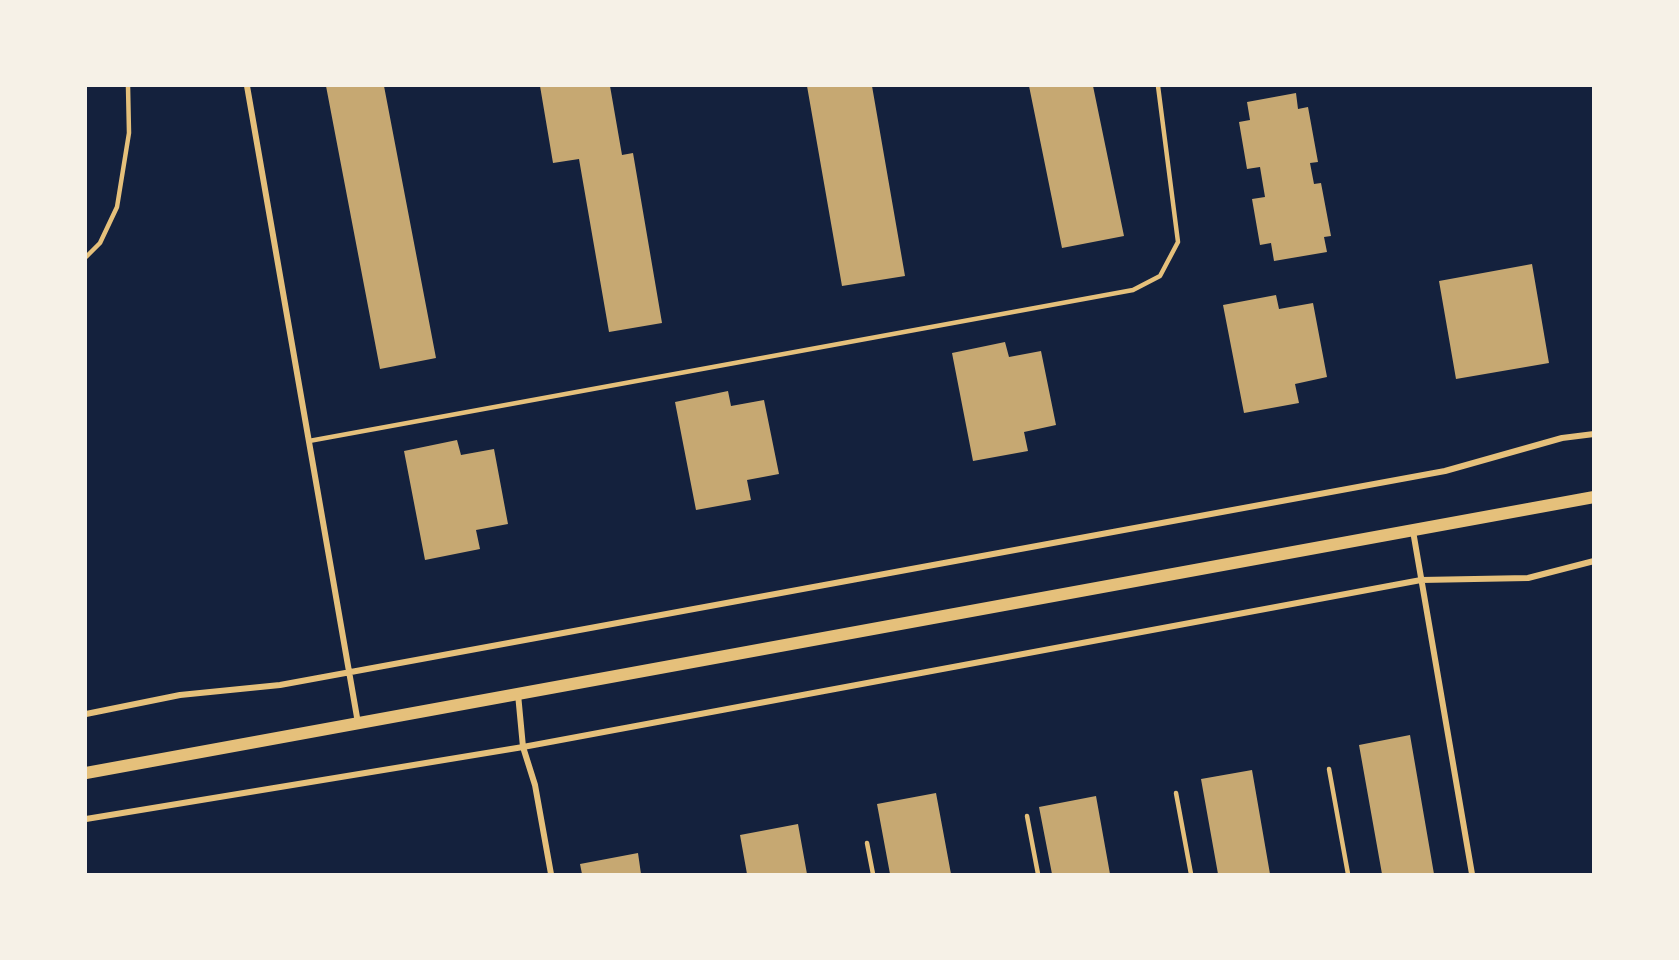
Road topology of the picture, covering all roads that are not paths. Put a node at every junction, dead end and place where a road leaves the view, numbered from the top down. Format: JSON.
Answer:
{"nodes":[{"id":1,"x":128,"y":86,"type":"edge"},
{"id":2,"x":247,"y":86,"type":"edge"},
{"id":3,"x":1158,"y":86,"type":"edge"},
{"id":4,"x":86,"y":257,"type":"edge"},
{"id":5,"x":1593,"y":434,"type":"edge"},
{"id":6,"x":309,"y":441,"type":"junction"},
{"id":7,"x":1593,"y":497,"type":"edge"},
{"id":8,"x":1413,"y":531,"type":"junction"},
{"id":9,"x":1593,"y":561,"type":"edge"},
{"id":10,"x":1421,"y":580,"type":"junction"},
{"id":11,"x":349,"y":672,"type":"junction"},
{"id":12,"x":518,"y":694,"type":"junction"},
{"id":13,"x":86,"y":714,"type":"edge"},
{"id":14,"x":358,"y":723,"type":"junction"},
{"id":15,"x":523,"y":747,"type":"junction"},
{"id":16,"x":1329,"y":769,"type":"dead end"},
{"id":17,"x":86,"y":772,"type":"edge"},
{"id":18,"x":1176,"y":793,"type":"dead end"},
{"id":19,"x":1028,"y":816,"type":"dead end"},
{"id":20,"x":86,"y":819,"type":"edge"},
{"id":21,"x":867,"y":843,"type":"dead end"},
{"id":22,"x":551,"y":874,"type":"edge"},
{"id":23,"x":873,"y":874,"type":"edge"},
{"id":24,"x":1038,"y":874,"type":"edge"},
{"id":25,"x":1191,"y":874,"type":"edge"},
{"id":26,"x":1348,"y":874,"type":"edge"},
{"id":27,"x":1472,"y":874,"type":"edge"}],
"edges":[{"from":1,"to":4,"type":"lane"},
{"from":2,"to":6,"type":"street"},
{"from":3,"to":6,"type":"lane"},
{"from":5,"to":11,"type":"street"},
{"from":6,"to":11,"type":"street"},
{"from":7,"to":8,"type":"main road"},
{"from":8,"to":10,"type":"street"},
{"from":8,"to":12,"type":"main road"},
{"from":9,"to":10,"type":"street"},
{"from":10,"to":15,"type":"street"},
{"from":10,"to":27,"type":"street"},
{"from":11,"to":13,"type":"street"},
{"from":11,"to":14,"type":"street"},
{"from":12,"to":14,"type":"main road"},
{"from":12,"to":15,"type":"street"},
{"from":14,"to":17,"type":"main road"},
{"from":15,"to":20,"type":"street"},
{"from":15,"to":22,"type":"street"},
{"from":16,"to":26,"type":"lane"},
{"from":18,"to":25,"type":"lane"},
{"from":19,"to":24,"type":"lane"},
{"from":21,"to":23,"type":"lane"}]}
